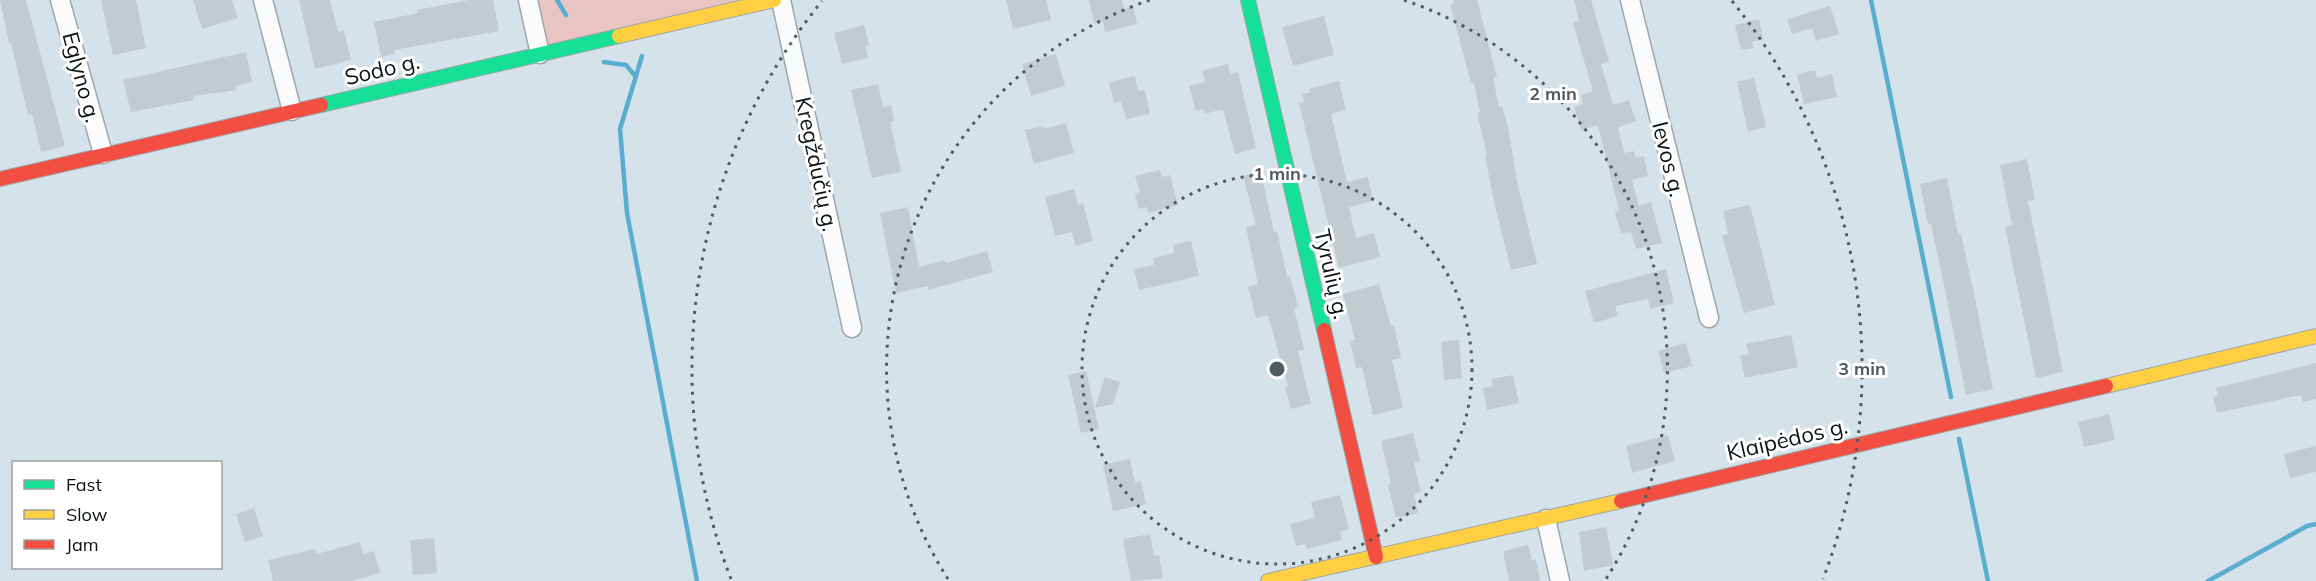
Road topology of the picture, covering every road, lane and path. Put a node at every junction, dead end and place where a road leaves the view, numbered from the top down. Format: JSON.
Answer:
{"nodes":[{"id":1,"x":60,"y":0,"type":"edge"},
{"id":2,"x":263,"y":0,"type":"edge"},
{"id":3,"x":528,"y":0,"type":"edge"},
{"id":4,"x":774,"y":0,"type":"edge"},
{"id":5,"x":781,"y":0,"type":"edge"},
{"id":6,"x":1248,"y":0,"type":"edge"},
{"id":7,"x":1630,"y":0,"type":"edge"},
{"id":8,"x":540,"y":54,"type":"junction"},
{"id":9,"x":292,"y":111,"type":"junction"},
{"id":10,"x":103,"y":154,"type":"junction"},
{"id":11,"x":0,"y":179,"type":"edge"},
{"id":12,"x":1708,"y":318,"type":"dead end"},
{"id":13,"x":852,"y":328,"type":"dead end"},
{"id":14,"x":2316,"y":336,"type":"edge"},
{"id":15,"x":1546,"y":519,"type":"junction"},
{"id":16,"x":1376,"y":557,"type":"junction"},
{"id":17,"x":1268,"y":581,"type":"edge"},
{"id":18,"x":1560,"y":581,"type":"edge"}],
"edges":[{"from":1,"to":10,"type":"street","name":"Eglyno g."},
{"from":2,"to":9,"type":"street"},
{"from":3,"to":8,"type":"street"},
{"from":4,"to":8,"type":"street","name":"Sodo g."},
{"from":5,"to":13,"type":"street","name":"Kregždučių g."},
{"from":6,"to":16,"type":"street","name":"Tyrulių g."},
{"from":7,"to":12,"type":"street","name":"Ievos g."},
{"from":8,"to":9,"type":"street","name":"Sodo g."},
{"from":9,"to":10,"type":"street","name":"Sodo g."},
{"from":10,"to":11,"type":"street","name":"Sodo g."},
{"from":14,"to":15,"type":"street","name":"Klaipėdos g."},
{"from":15,"to":16,"type":"street","name":"Klaipėdos g."},
{"from":15,"to":18,"type":"street"},
{"from":16,"to":17,"type":"street","name":"Klaipėdos g."}]}
